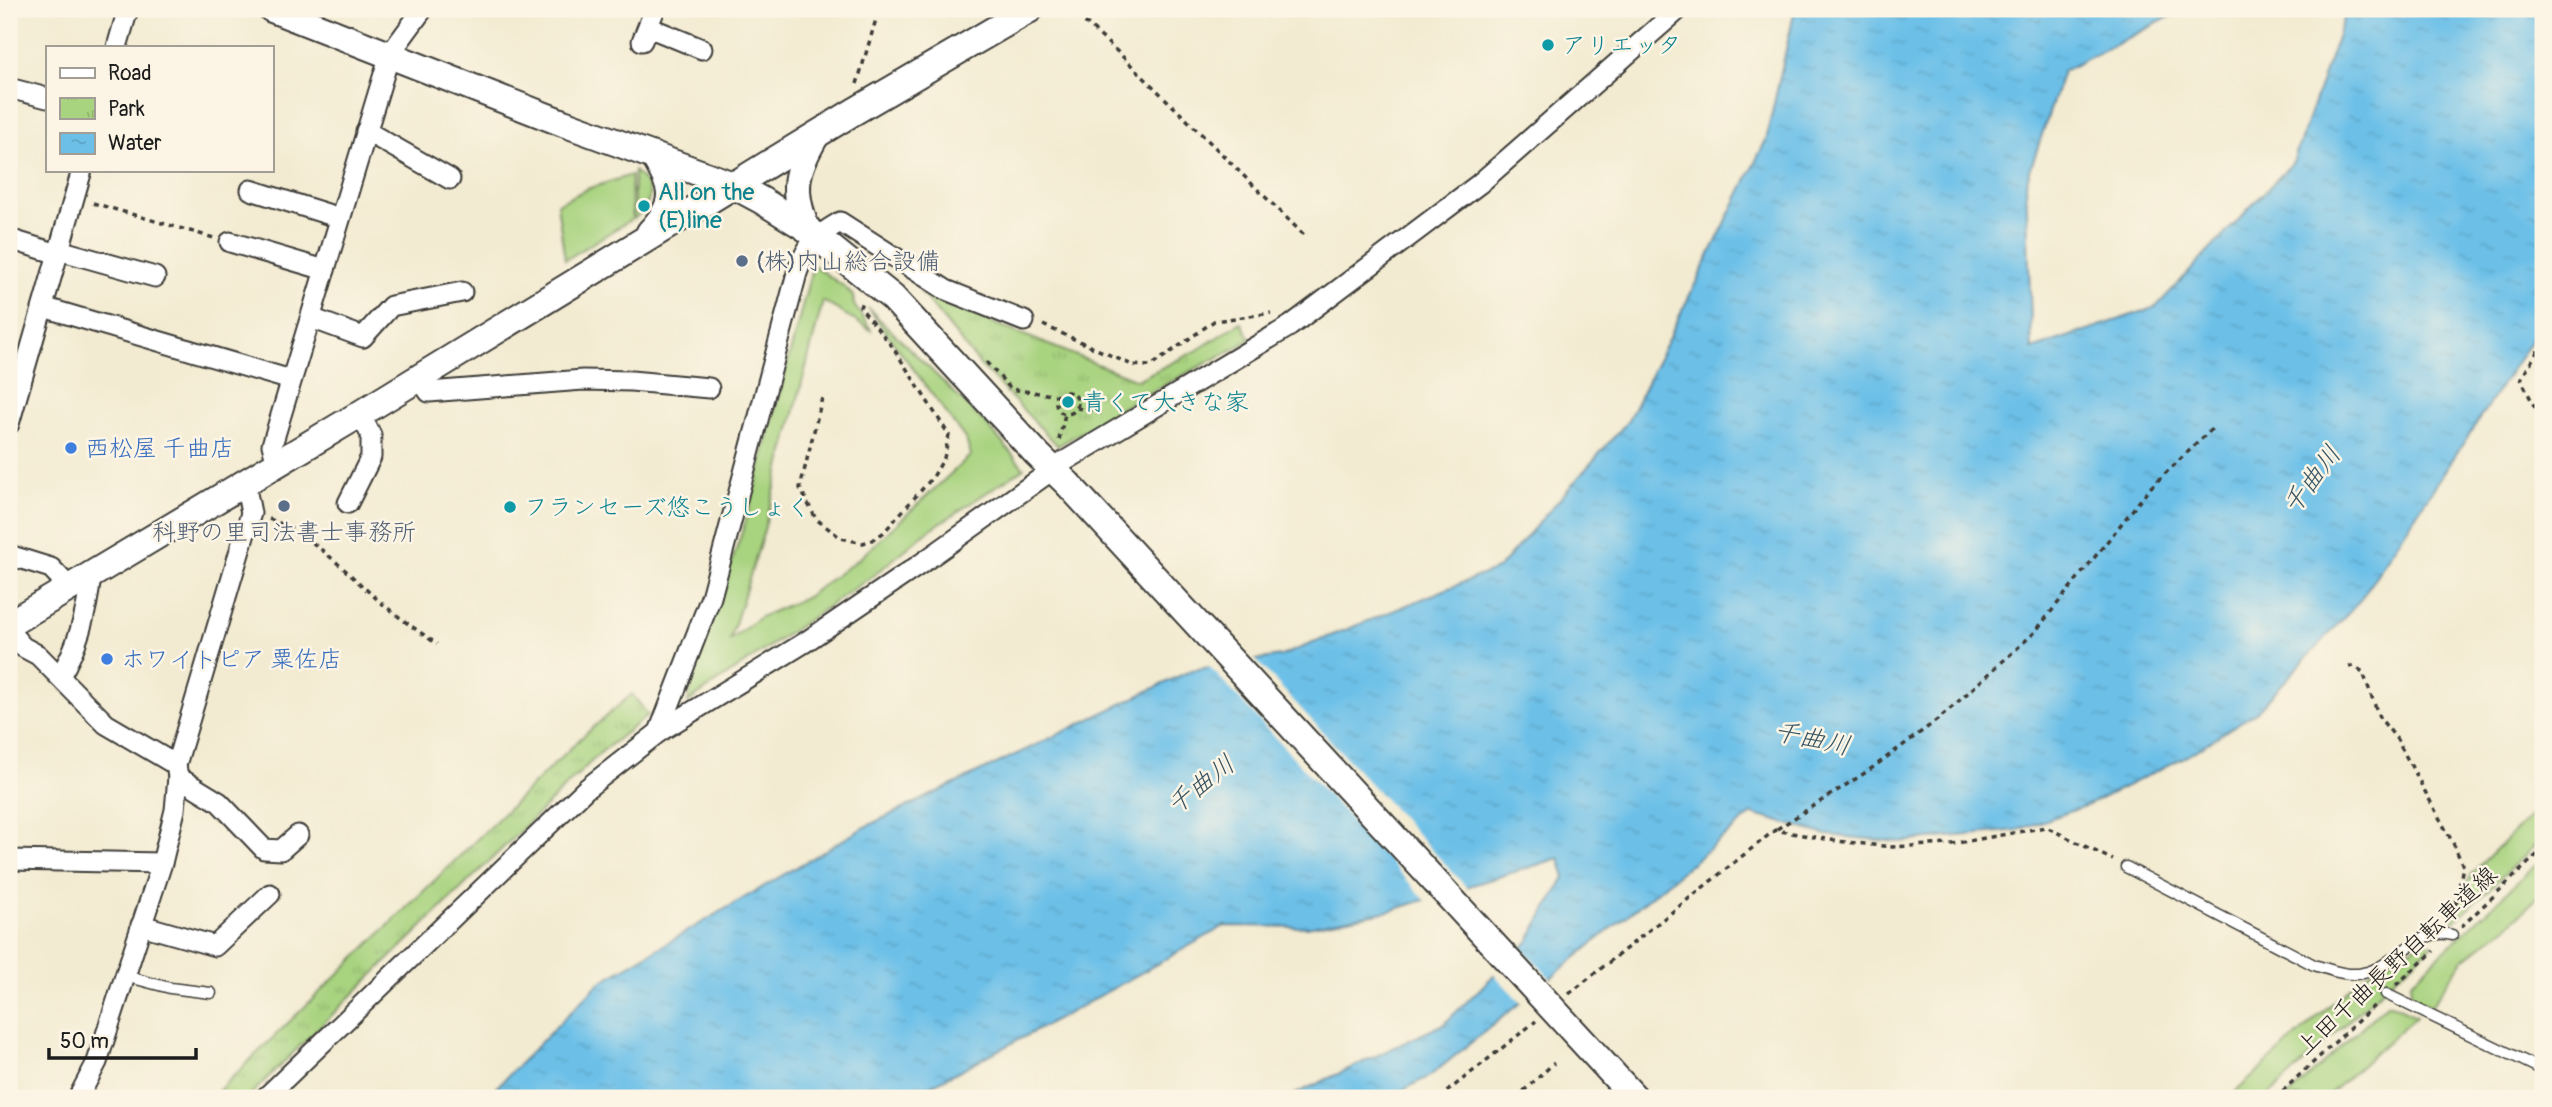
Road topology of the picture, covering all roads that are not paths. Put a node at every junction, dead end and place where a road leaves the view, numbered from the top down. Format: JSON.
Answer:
{"nodes":[{"id":1,"x":128,"y":9,"type":"edge"},
{"id":2,"x":272,"y":9,"type":"edge"},
{"id":3,"x":423,"y":9,"type":"edge"},
{"id":4,"x":1030,"y":9,"type":"edge"},
{"id":5,"x":1679,"y":9,"type":"edge"},
{"id":6,"x":648,"y":26,"type":"edge"},
{"id":7,"x":117,"y":46,"type":"edge"},
{"id":8,"x":702,"y":49,"type":"dead end"},
{"id":9,"x":390,"y":54,"type":"junction"},
{"id":10,"x":9,"y":88,"type":"edge"},
{"id":11,"x":46,"y":98,"type":"edge"},
{"id":12,"x":366,"y":131,"type":"junction"},
{"id":13,"x":815,"y":137,"type":"junction"},
{"id":14,"x":654,"y":156,"type":"junction"},
{"id":15,"x":81,"y":172,"type":"edge"},
{"id":16,"x":450,"y":179,"type":"dead end"},
{"id":17,"x":733,"y":185,"type":"junction"},
{"id":18,"x":251,"y":190,"type":"dead end"},
{"id":19,"x":340,"y":218,"type":"junction"},
{"id":20,"x":811,"y":232,"type":"junction"},
{"id":21,"x":9,"y":239,"type":"edge"},
{"id":22,"x":642,"y":241,"type":"junction"},
{"id":23,"x":230,"y":243,"type":"road end"},
{"id":24,"x":59,"y":252,"type":"junction"},
{"id":25,"x":326,"y":270,"type":"junction"},
{"id":26,"x":155,"y":277,"type":"dead end"},
{"id":27,"x":462,"y":292,"type":"dead end"},
{"id":28,"x":43,"y":307,"type":"junction"},
{"id":29,"x":311,"y":318,"type":"junction"},
{"id":30,"x":1024,"y":321,"type":"road end"},
{"id":31,"x":419,"y":377,"type":"junction"},
{"id":32,"x":291,"y":380,"type":"junction"},
{"id":33,"x":709,"y":388,"type":"dead end"},
{"id":34,"x":360,"y":414,"type":"junction"},
{"id":35,"x":9,"y":424,"type":"edge"},
{"id":36,"x":277,"y":463,"type":"junction"},
{"id":37,"x":1061,"y":476,"type":"junction"},
{"id":38,"x":245,"y":483,"type":"junction"},
{"id":39,"x":348,"y":503,"type":"dead end"},
{"id":40,"x":9,"y":555,"type":"edge"},
{"id":41,"x":81,"y":582,"type":"junction"},
{"id":42,"x":9,"y":624,"type":"edge"},
{"id":43,"x":9,"y":631,"type":"edge"},
{"id":44,"x":60,"y":676,"type":"junction"},
{"id":45,"x":659,"y":732,"type":"junction"},
{"id":46,"x":177,"y":771,"type":"junction"},
{"id":47,"x":298,"y":835,"type":"dead end"},
{"id":48,"x":9,"y":860,"type":"edge"},
{"id":49,"x":162,"y":863,"type":"junction"},
{"id":50,"x":2126,"y":867,"type":"road end"},
{"id":51,"x":270,"y":894,"type":"dead end"},
{"id":52,"x":141,"y":925,"type":"junction"},
{"id":53,"x":2446,"y":934,"type":"road end"},
{"id":54,"x":125,"y":976,"type":"junction"},
{"id":55,"x":211,"y":993,"type":"dead end"},
{"id":56,"x":2386,"y":994,"type":"road end"},
{"id":57,"x":2543,"y":1070,"type":"edge"},
{"id":58,"x":78,"y":1098,"type":"edge"},
{"id":59,"x":265,"y":1098,"type":"edge"},
{"id":60,"x":1636,"y":1098,"type":"edge"}],
"edges":[{"from":1,"to":7,"type":"street"},
{"from":2,"to":9,"type":"street"},
{"from":3,"to":9,"type":"street"},
{"from":4,"to":13,"type":"street"},
{"from":5,"to":37,"type":"street"},
{"from":6,"to":8,"type":"street"},
{"from":9,"to":12,"type":"street"},
{"from":9,"to":14,"type":"street"},
{"from":10,"to":11,"type":"street"},
{"from":12,"to":16,"type":"street"},
{"from":12,"to":19,"type":"street"},
{"from":13,"to":17,"type":"street"},
{"from":13,"to":20,"type":"street"},
{"from":14,"to":17,"type":"street"},
{"from":14,"to":22,"type":"street"},
{"from":15,"to":24,"type":"street"},
{"from":17,"to":20,"type":"street"},
{"from":17,"to":22,"type":"street"},
{"from":18,"to":19,"type":"street"},
{"from":19,"to":25,"type":"street"},
{"from":20,"to":30,"type":"street"},
{"from":20,"to":37,"type":"street"},
{"from":20,"to":45,"type":"street"},
{"from":21,"to":24,"type":"street"},
{"from":22,"to":31,"type":"street"},
{"from":23,"to":25,"type":"street"},
{"from":24,"to":26,"type":"street"},
{"from":24,"to":28,"type":"street"},
{"from":25,"to":29,"type":"street"},
{"from":27,"to":29,"type":"street"},
{"from":28,"to":32,"type":"street"},
{"from":28,"to":35,"type":"street"},
{"from":29,"to":32,"type":"street"},
{"from":31,"to":33,"type":"street"},
{"from":31,"to":34,"type":"street"},
{"from":32,"to":36,"type":"street"},
{"from":34,"to":36,"type":"street"},
{"from":34,"to":39,"type":"street"},
{"from":36,"to":38,"type":"street"},
{"from":37,"to":45,"type":"street"},
{"from":37,"to":60,"type":"street","bridge":true},
{"from":38,"to":41,"type":"street"},
{"from":38,"to":46,"type":"street"},
{"from":40,"to":41,"type":"street"},
{"from":41,"to":42,"type":"street"},
{"from":41,"to":44,"type":"street"},
{"from":43,"to":44,"type":"street"},
{"from":44,"to":46,"type":"street"},
{"from":45,"to":59,"type":"street"},
{"from":46,"to":47,"type":"street"},
{"from":46,"to":49,"type":"street"},
{"from":48,"to":49,"type":"street"},
{"from":49,"to":52,"type":"street"},
{"from":50,"to":53,"type":"lane"},
{"from":51,"to":52,"type":"street"},
{"from":52,"to":54,"type":"street"},
{"from":54,"to":55,"type":"lane"},
{"from":54,"to":58,"type":"street"},
{"from":56,"to":57,"type":"lane"}]}
